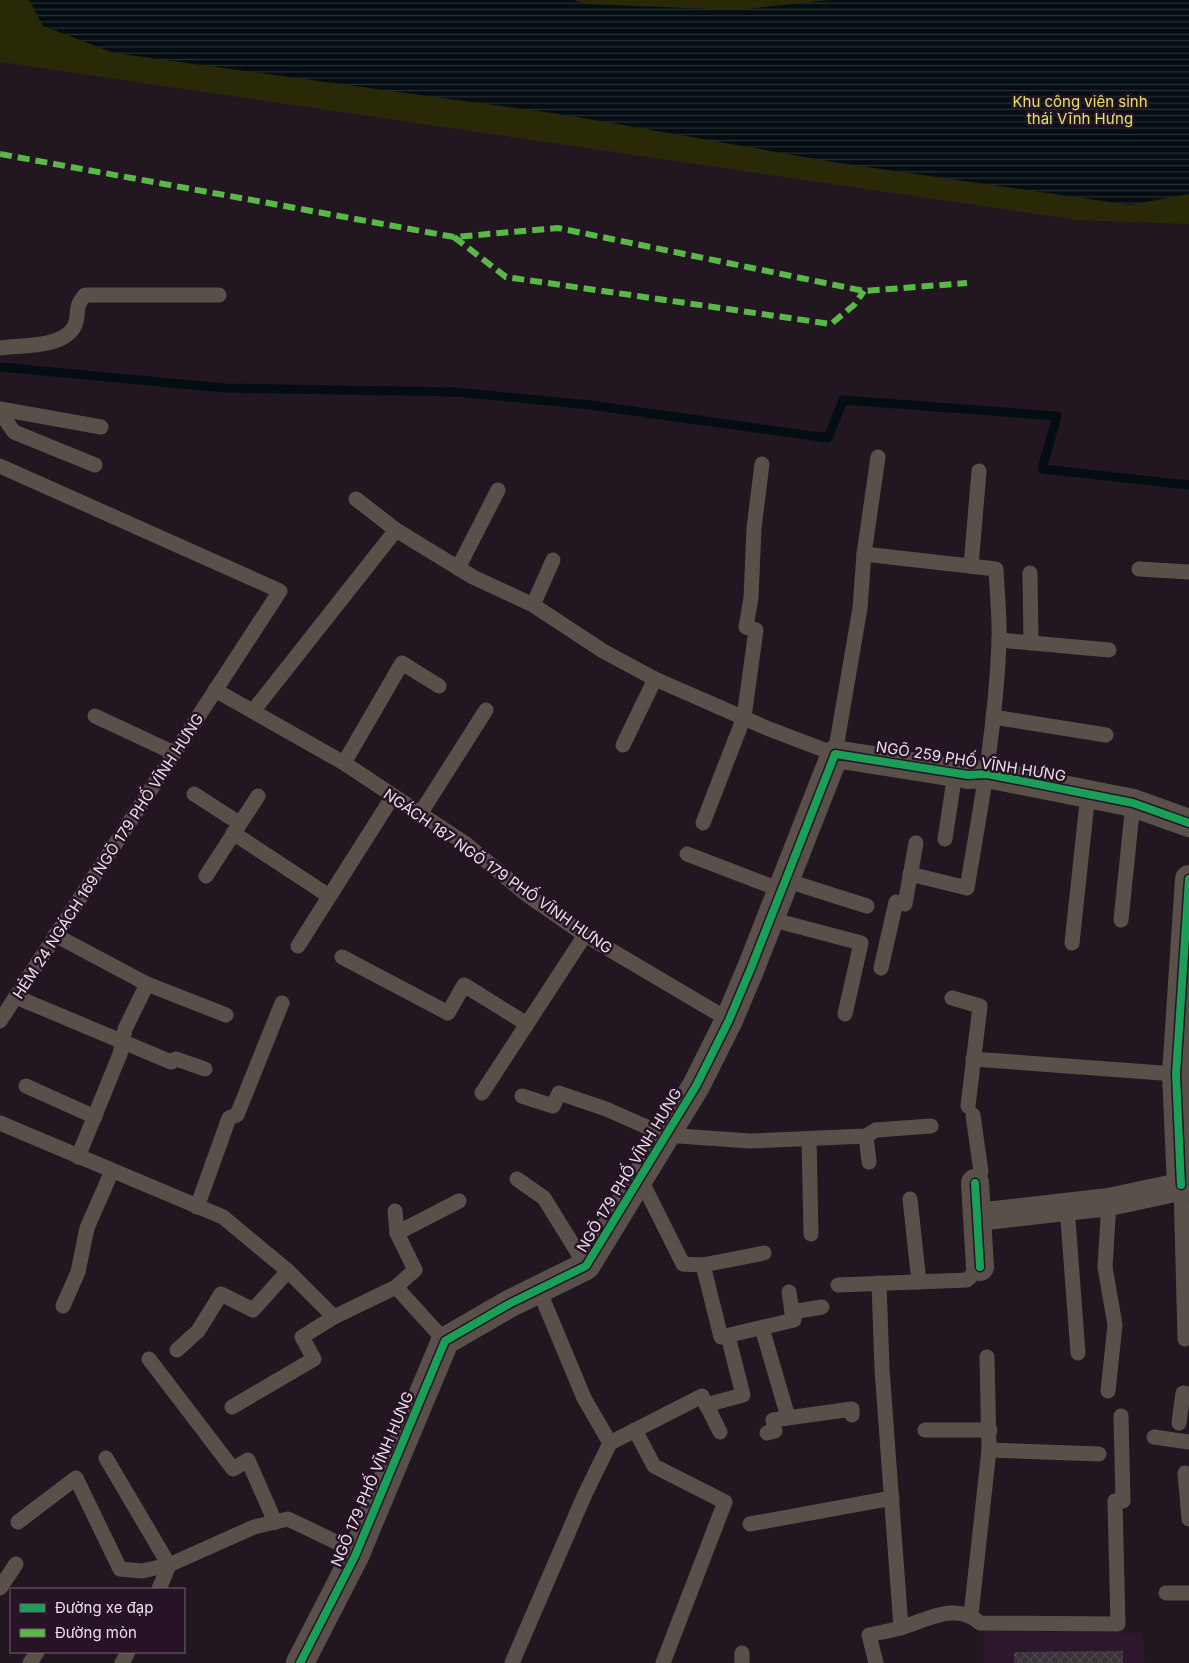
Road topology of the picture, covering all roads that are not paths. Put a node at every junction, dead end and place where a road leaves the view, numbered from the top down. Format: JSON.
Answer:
{"nodes":[{"id":1,"x":219,"y":295,"type":"dead end"},
{"id":2,"x":0,"y":348,"type":"edge"},
{"id":3,"x":0,"y":411,"type":"edge"},
{"id":4,"x":101,"y":427,"type":"dead end"},
{"id":5,"x":878,"y":457,"type":"dead end"},
{"id":6,"x":762,"y":464,"type":"dead end"},
{"id":7,"x":95,"y":465,"type":"dead end"},
{"id":8,"x":0,"y":466,"type":"edge"},
{"id":9,"x":979,"y":471,"type":"dead end"},
{"id":10,"x":498,"y":490,"type":"dead end"},
{"id":11,"x":356,"y":499,"type":"dead end"},
{"id":12,"x":396,"y":530,"type":"junction"},
{"id":13,"x":864,"y":554,"type":"junction"},
{"id":14,"x":553,"y":560,"type":"dead end"},
{"id":15,"x":971,"y":566,"type":"junction"},
{"id":16,"x":458,"y":568,"type":"junction"},
{"id":17,"x":1139,"y":569,"type":"dead end"},
{"id":18,"x":1189,"y":572,"type":"edge"},
{"id":19,"x":1030,"y":573,"type":"dead end"},
{"id":20,"x":534,"y":605,"type":"junction"},
{"id":21,"x":999,"y":640,"type":"junction"},
{"id":22,"x":1031,"y":644,"type":"junction"},
{"id":23,"x":1109,"y":650,"type":"dead end"},
{"id":24,"x":655,"y":679,"type":"junction"},
{"id":25,"x":439,"y":686,"type":"dead end"},
{"id":26,"x":215,"y":690,"type":"junction"},
{"id":27,"x":486,"y":710,"type":"dead end"},
{"id":28,"x":253,"y":711,"type":"junction"},
{"id":29,"x":95,"y":716,"type":"dead end"},
{"id":30,"x":993,"y":717,"type":"junction"},
{"id":31,"x":744,"y":718,"type":"junction"},
{"id":32,"x":1106,"y":735,"type":"dead end"},
{"id":33,"x":623,"y":745,"type":"dead end"},
{"id":34,"x":174,"y":753,"type":"junction"},
{"id":35,"x":835,"y":754,"type":"junction"},
{"id":36,"x":344,"y":763,"type":"junction"},
{"id":37,"x":955,"y":773,"type":"junction"},
{"id":38,"x":986,"y":774,"type":"junction"},
{"id":39,"x":1088,"y":793,"type":"junction"},
{"id":40,"x":194,"y":794,"type":"dead end"},
{"id":41,"x":258,"y":796,"type":"dead end"},
{"id":42,"x":393,"y":796,"type":"junction"},
{"id":43,"x":1134,"y":803,"type":"junction"},
{"id":44,"x":420,"y":814,"type":"junction"},
{"id":45,"x":703,"y":823,"type":"dead end"},
{"id":46,"x":1189,"y":823,"type":"edge"},
{"id":47,"x":236,"y":828,"type":"junction"},
{"id":48,"x":945,"y":839,"type":"dead end"},
{"id":49,"x":916,"y":843,"type":"dead end"},
{"id":50,"x":687,"y":854,"type":"dead end"},
{"id":51,"x":910,"y":874,"type":"junction"},
{"id":52,"x":206,"y":876,"type":"dead end"},
{"id":53,"x":1189,"y":879,"type":"edge"},
{"id":54,"x":783,"y":885,"type":"junction"},
{"id":55,"x":329,"y":896,"type":"junction"},
{"id":56,"x":867,"y":906,"type":"dead end"},
{"id":57,"x":1188,"y":906,"type":"edge"},
{"id":58,"x":770,"y":919,"type":"junction"},
{"id":59,"x":1121,"y":920,"type":"dead end"},
{"id":60,"x":54,"y":935,"type":"junction"},
{"id":61,"x":584,"y":935,"type":"junction"},
{"id":62,"x":1072,"y":943,"type":"dead end"},
{"id":63,"x":298,"y":946,"type":"dead end"},
{"id":64,"x":342,"y":957,"type":"dead end"},
{"id":65,"x":880,"y":968,"type":"dead end"},
{"id":66,"x":147,"y":984,"type":"junction"},
{"id":67,"x":16,"y":997,"type":"junction"},
{"id":68,"x":952,"y":998,"type":"dead end"},
{"id":69,"x":282,"y":1003,"type":"dead end"},
{"id":70,"x":845,"y":1014,"type":"dead end"},
{"id":71,"x":226,"y":1015,"type":"dead end"},
{"id":72,"x":729,"y":1020,"type":"junction"},
{"id":73,"x":0,"y":1021,"type":"edge"},
{"id":74,"x":527,"y":1024,"type":"junction"},
{"id":75,"x":123,"y":1042,"type":"junction"},
{"id":76,"x":973,"y":1059,"type":"junction"},
{"id":77,"x":205,"y":1069,"type":"dead end"},
{"id":78,"x":1176,"y":1074,"type":"junction"},
{"id":79,"x":26,"y":1086,"type":"dead end"},
{"id":80,"x":482,"y":1093,"type":"dead end"},
{"id":81,"x":522,"y":1096,"type":"dead end"},
{"id":82,"x":94,"y":1116,"type":"junction"},
{"id":83,"x":0,"y":1123,"type":"edge"},
{"id":84,"x":931,"y":1126,"type":"dead end"},
{"id":85,"x":665,"y":1135,"type":"junction"},
{"id":86,"x":866,"y":1136,"type":"junction"},
{"id":87,"x":809,"y":1138,"type":"junction"},
{"id":88,"x":78,"y":1157,"type":"junction"},
{"id":89,"x":869,"y":1162,"type":"dead end"},
{"id":90,"x":112,"y":1171,"type":"junction"},
{"id":91,"x":640,"y":1178,"type":"junction"},
{"id":92,"x":517,"y":1179,"type":"dead end"},
{"id":93,"x":975,"y":1183,"type":"joint"},
{"id":94,"x":1185,"y":1185,"type":"edge"},
{"id":95,"x":910,"y":1200,"type":"dead end"},
{"id":96,"x":459,"y":1201,"type":"dead end"},
{"id":97,"x":1109,"y":1202,"type":"junction"},
{"id":98,"x":198,"y":1207,"type":"junction"},
{"id":99,"x":1067,"y":1207,"type":"junction"},
{"id":100,"x":395,"y":1211,"type":"dead end"},
{"id":101,"x":977,"y":1217,"type":"junction"},
{"id":102,"x":397,"y":1233,"type":"junction"},
{"id":103,"x":811,"y":1234,"type":"dead end"},
{"id":104,"x":764,"y":1253,"type":"dead end"},
{"id":105,"x":703,"y":1265,"type":"junction"},
{"id":106,"x":586,"y":1266,"type":"junction"},
{"id":107,"x":980,"y":1267,"type":"joint"},
{"id":108,"x":288,"y":1271,"type":"junction"},
{"id":109,"x":919,"y":1282,"type":"junction"},
{"id":110,"x":879,"y":1283,"type":"junction"},
{"id":111,"x":838,"y":1285,"type":"dead end"},
{"id":112,"x":396,"y":1288,"type":"junction"},
{"id":113,"x":539,"y":1290,"type":"junction"},
{"id":114,"x":789,"y":1292,"type":"dead end"},
{"id":115,"x":63,"y":1306,"type":"dead end"},
{"id":116,"x":822,"y":1307,"type":"dead end"},
{"id":117,"x":792,"y":1312,"type":"junction"},
{"id":118,"x":334,"y":1316,"type":"junction"},
{"id":119,"x":762,"y":1328,"type":"junction"},
{"id":120,"x":728,"y":1336,"type":"junction"},
{"id":121,"x":1185,"y":1338,"type":"dead end"},
{"id":122,"x":445,"y":1341,"type":"junction"},
{"id":123,"x":177,"y":1350,"type":"dead end"},
{"id":124,"x":1078,"y":1353,"type":"dead end"},
{"id":125,"x":986,"y":1357,"type":"dead end"},
{"id":126,"x":149,"y":1359,"type":"dead end"},
{"id":127,"x":1108,"y":1391,"type":"dead end"},
{"id":128,"x":1189,"y":1394,"type":"edge"},
{"id":129,"x":706,"y":1405,"type":"junction"},
{"id":130,"x":232,"y":1407,"type":"dead end"},
{"id":131,"x":852,"y":1415,"type":"dead end"},
{"id":132,"x":1121,"y":1416,"type":"dead end"},
{"id":133,"x":788,"y":1417,"type":"junction"},
{"id":134,"x":1179,"y":1423,"type":"dead end"},
{"id":135,"x":635,"y":1430,"type":"junction"},
{"id":136,"x":925,"y":1430,"type":"dead end"},
{"id":137,"x":990,"y":1430,"type":"junction"},
{"id":138,"x":720,"y":1432,"type":"dead end"},
{"id":139,"x":767,"y":1433,"type":"dead end"},
{"id":140,"x":1154,"y":1437,"type":"dead end"},
{"id":141,"x":610,"y":1442,"type":"junction"},
{"id":142,"x":1189,"y":1442,"type":"edge"},
{"id":143,"x":989,"y":1450,"type":"junction"},
{"id":144,"x":1099,"y":1454,"type":"dead end"},
{"id":145,"x":106,"y":1458,"type":"dead end"},
{"id":146,"x":1185,"y":1473,"type":"dead end"},
{"id":147,"x":892,"y":1498,"type":"junction"},
{"id":148,"x":1189,"y":1519,"type":"edge"},
{"id":149,"x":18,"y":1522,"type":"dead end"},
{"id":150,"x":275,"y":1522,"type":"junction"},
{"id":151,"x":750,"y":1524,"type":"dead end"},
{"id":152,"x":357,"y":1552,"type":"junction"},
{"id":153,"x":16,"y":1564,"type":"dead end"},
{"id":154,"x":169,"y":1565,"type":"junction"},
{"id":155,"x":0,"y":1588,"type":"edge"},
{"id":156,"x":159,"y":1588,"type":"edge"},
{"id":157,"x":1166,"y":1593,"type":"dead end"},
{"id":158,"x":1189,"y":1593,"type":"edge"},
{"id":159,"x":971,"y":1615,"type":"junction"},
{"id":160,"x":901,"y":1628,"type":"junction"},
{"id":161,"x":300,"y":1663,"type":"edge"},
{"id":162,"x":512,"y":1663,"type":"edge"},
{"id":163,"x":662,"y":1663,"type":"edge"},
{"id":164,"x":876,"y":1663,"type":"edge"}],
"edges":[{"from":1,"to":2,"type":"lane"},
{"from":3,"to":4,"type":"lane"},
{"from":3,"to":7,"type":"lane"},
{"from":5,"to":13,"type":"lane"},
{"from":6,"to":31,"type":"lane"},
{"from":8,"to":26,"type":"lane"},
{"from":9,"to":15,"type":"lane"},
{"from":10,"to":16,"type":"lane"},
{"from":11,"to":12,"type":"lane","name":"NGÕ 259 PHỐ VĨNH HƯNG"},
{"from":12,"to":16,"type":"lane","name":"NGÕ 259 PHỐ VĨNH HƯNG"},
{"from":12,"to":28,"type":"lane"},
{"from":13,"to":15,"type":"lane","name":"NGÕ 259 PHỐ VĨNH HƯNG"},
{"from":13,"to":35,"type":"lane"},
{"from":14,"to":20,"type":"lane"},
{"from":15,"to":21,"type":"lane","name":"NGÕ 259 PHỐ VĨNH HƯNG"},
{"from":16,"to":20,"type":"lane","name":"NGÕ 259 PHỐ VĨNH HƯNG"},
{"from":17,"to":18,"type":"lane"},
{"from":19,"to":22,"type":"lane"},
{"from":20,"to":24,"type":"lane","name":"NGÕ 259 PHỐ VĨNH HƯNG"},
{"from":21,"to":22,"type":"lane"},
{"from":21,"to":30,"type":"lane","name":"NGÕ 259 PHỐ VĨNH HƯNG"},
{"from":22,"to":23,"type":"lane"},
{"from":24,"to":31,"type":"lane","name":"NGÕ 259 PHỐ VĨNH HƯNG"},
{"from":24,"to":33,"type":"lane"},
{"from":25,"to":36,"type":"lane"},
{"from":26,"to":28,"type":"lane","name":"NGÁCH 187 NGÕ 179 PHỐ VĨNH HƯNG"},
{"from":26,"to":34,"type":"lane","name":"HẺM 24 NGÁCH 169 NGÕ 179 PHỐ VĨNH HƯNG"},
{"from":27,"to":44,"type":"lane"},
{"from":28,"to":36,"type":"lane","name":"NGÁCH 187 NGÕ 179 PHỐ VĨNH HƯNG"},
{"from":29,"to":34,"type":"lane"},
{"from":30,"to":32,"type":"lane"},
{"from":30,"to":38,"type":"lane","name":"NGÕ 259 PHỐ VĨNH HƯNG"},
{"from":31,"to":35,"type":"lane","name":"NGÕ 259 PHỐ VĨNH HƯNG"},
{"from":31,"to":45,"type":"lane"},
{"from":34,"to":60,"type":"lane","name":"HẺM 24 NGÁCH 169 NGÕ 179 PHỐ VĨNH HƯNG"},
{"from":35,"to":37,"type":"street","name":"NGÕ 259 PHỐ VĨNH HƯNG"},
{"from":35,"to":54,"type":"street","name":"NGÕ 179 PHỐ VĨNH HƯNG"},
{"from":36,"to":42,"type":"lane","name":"NGÁCH 187 NGÕ 179 PHỐ VĨNH HƯNG"},
{"from":37,"to":38,"type":"street","name":"NGÕ 259 PHỐ VĨNH HƯNG"},
{"from":37,"to":48,"type":"lane"},
{"from":38,"to":39,"type":"street","name":"NGÕ 259 PHỐ VĨNH HƯNG"},
{"from":38,"to":51,"type":"lane"},
{"from":39,"to":43,"type":"street","name":"NGÕ 259 PHỐ VĨNH HƯNG"},
{"from":39,"to":62,"type":"lane"},
{"from":40,"to":47,"type":"lane"},
{"from":41,"to":47,"type":"lane"},
{"from":42,"to":44,"type":"lane","name":"NGÁCH 187 NGÕ 179 PHỐ VĨNH HƯNG"},
{"from":42,"to":55,"type":"lane"},
{"from":43,"to":46,"type":"street","name":"NGÕ 259 PHỐ VĨNH HƯNG"},
{"from":43,"to":59,"type":"lane"},
{"from":44,"to":61,"type":"lane","name":"NGÁCH 187 NGÕ 179 PHỐ VĨNH HƯNG"},
{"from":47,"to":52,"type":"lane"},
{"from":47,"to":55,"type":"lane"},
{"from":49,"to":51,"type":"lane"},
{"from":50,"to":54,"type":"lane"},
{"from":51,"to":65,"type":"lane"},
{"from":53,"to":57,"type":"street"},
{"from":54,"to":56,"type":"lane"},
{"from":54,"to":58,"type":"street","name":"NGÕ 179 PHỐ VĨNH HƯNG"},
{"from":55,"to":63,"type":"lane"},
{"from":57,"to":78,"type":"street"},
{"from":58,"to":70,"type":"lane"},
{"from":58,"to":72,"type":"street","name":"NGÕ 179 PHỐ VĨNH HƯNG"},
{"from":60,"to":66,"type":"lane"},
{"from":60,"to":67,"type":"lane","name":"HẺM 24 NGÁCH 169 NGÕ 179 PHỐ VĨNH HƯNG"},
{"from":61,"to":72,"type":"lane","name":"NGÁCH 187 NGÕ 179 PHỐ VĨNH HƯNG"},
{"from":61,"to":74,"type":"lane"},
{"from":64,"to":74,"type":"lane"},
{"from":66,"to":71,"type":"lane"},
{"from":66,"to":75,"type":"lane"},
{"from":67,"to":73,"type":"lane","name":"HẺM 24 NGÁCH 169 NGÕ 179 PHỐ VĨNH HƯNG"},
{"from":67,"to":75,"type":"lane"},
{"from":68,"to":76,"type":"lane"},
{"from":69,"to":98,"type":"lane"},
{"from":72,"to":85,"type":"street","name":"NGÕ 179 PHỐ VĨNH HƯNG"},
{"from":74,"to":80,"type":"lane"},
{"from":75,"to":77,"type":"lane"},
{"from":75,"to":82,"type":"lane"},
{"from":76,"to":78,"type":"lane"},
{"from":76,"to":93,"type":"lane"},
{"from":78,"to":94,"type":"street"},
{"from":79,"to":82,"type":"lane"},
{"from":81,"to":85,"type":"lane"},
{"from":82,"to":88,"type":"lane"},
{"from":83,"to":88,"type":"lane"},
{"from":84,"to":86,"type":"lane"},
{"from":85,"to":87,"type":"lane"},
{"from":85,"to":91,"type":"street","name":"NGÕ 179 PHỐ VĨNH HƯNG"},
{"from":86,"to":87,"type":"lane"},
{"from":86,"to":89,"type":"lane"},
{"from":87,"to":103,"type":"lane"},
{"from":88,"to":90,"type":"lane"},
{"from":90,"to":98,"type":"lane"},
{"from":90,"to":115,"type":"lane"},
{"from":91,"to":105,"type":"lane"},
{"from":91,"to":106,"type":"street","name":"NGÕ 179 PHỐ VĨNH HƯNG"},
{"from":92,"to":106,"type":"lane"},
{"from":93,"to":101,"type":"street"},
{"from":94,"to":97,"type":"street"},
{"from":94,"to":121,"type":"lane"},
{"from":95,"to":109,"type":"lane"},
{"from":96,"to":102,"type":"lane"},
{"from":97,"to":99,"type":"street"},
{"from":97,"to":127,"type":"lane"},
{"from":98,"to":108,"type":"lane"},
{"from":99,"to":101,"type":"street"},
{"from":99,"to":124,"type":"lane"},
{"from":100,"to":102,"type":"lane"},
{"from":101,"to":107,"type":"street"},
{"from":102,"to":112,"type":"lane"},
{"from":104,"to":105,"type":"lane"},
{"from":105,"to":120,"type":"lane"},
{"from":106,"to":113,"type":"street","name":"NGÕ 179 PHỐ VĨNH HƯNG"},
{"from":107,"to":109,"type":"lane"},
{"from":108,"to":118,"type":"lane"},
{"from":108,"to":123,"type":"lane"},
{"from":109,"to":110,"type":"lane"},
{"from":110,"to":111,"type":"lane"},
{"from":110,"to":147,"type":"lane"},
{"from":112,"to":118,"type":"lane"},
{"from":112,"to":122,"type":"lane"},
{"from":113,"to":122,"type":"street","name":"NGÕ 179 PHỐ VĨNH HƯNG"},
{"from":113,"to":141,"type":"lane"},
{"from":114,"to":117,"type":"lane"},
{"from":116,"to":117,"type":"lane"},
{"from":117,"to":119,"type":"lane"},
{"from":118,"to":130,"type":"lane"},
{"from":119,"to":120,"type":"lane"},
{"from":119,"to":133,"type":"lane"},
{"from":120,"to":129,"type":"lane"},
{"from":122,"to":152,"type":"street","name":"NGÕ 179 PHỐ VĨNH HƯNG"},
{"from":125,"to":137,"type":"lane"},
{"from":126,"to":150,"type":"lane"},
{"from":128,"to":134,"type":"lane"},
{"from":129,"to":135,"type":"lane"},
{"from":129,"to":138,"type":"lane"},
{"from":131,"to":133,"type":"lane"},
{"from":132,"to":159,"type":"lane"},
{"from":133,"to":139,"type":"lane"},
{"from":135,"to":141,"type":"lane"},
{"from":135,"to":163,"type":"lane"},
{"from":136,"to":137,"type":"lane"},
{"from":137,"to":143,"type":"lane"},
{"from":140,"to":142,"type":"lane"},
{"from":141,"to":162,"type":"lane"},
{"from":143,"to":144,"type":"lane"},
{"from":143,"to":159,"type":"lane"},
{"from":145,"to":154,"type":"lane"},
{"from":146,"to":148,"type":"lane"},
{"from":147,"to":151,"type":"lane"},
{"from":147,"to":160,"type":"lane"},
{"from":149,"to":154,"type":"lane"},
{"from":150,"to":152,"type":"lane"},
{"from":150,"to":154,"type":"lane"},
{"from":152,"to":161,"type":"street","name":"NGÕ 179 PHỐ VĨNH HƯNG"},
{"from":153,"to":155,"type":"lane"},
{"from":154,"to":156,"type":"lane"},
{"from":157,"to":158,"type":"lane"},
{"from":159,"to":160,"type":"lane"},
{"from":160,"to":164,"type":"lane"}]}
